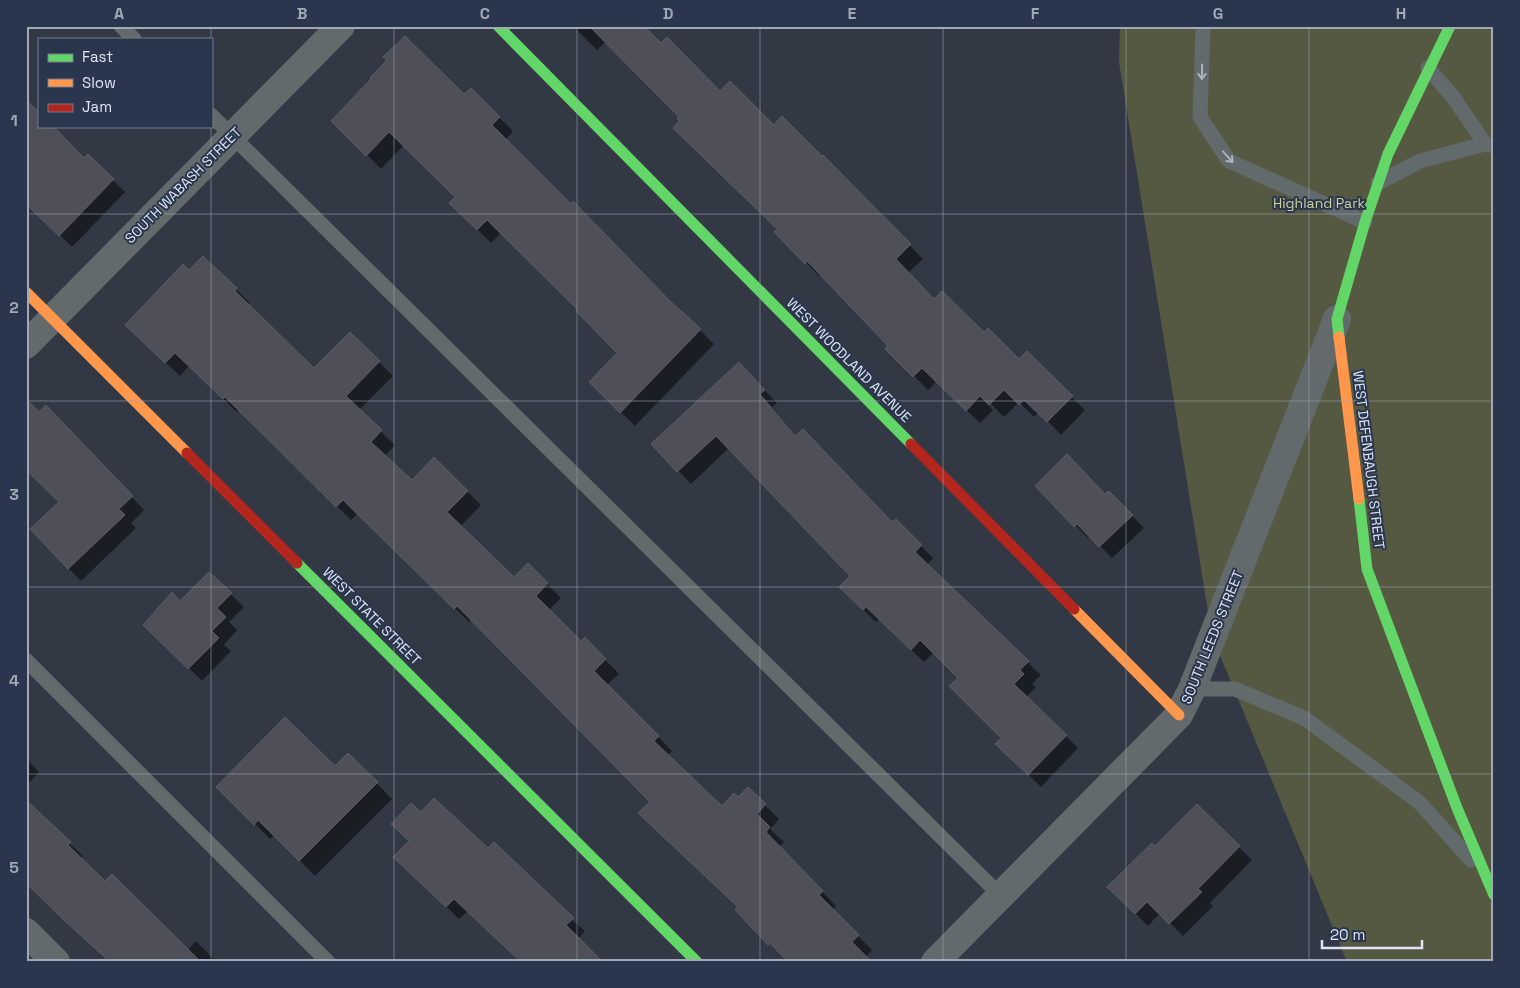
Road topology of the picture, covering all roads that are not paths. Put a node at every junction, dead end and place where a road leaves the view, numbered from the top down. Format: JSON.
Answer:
{"nodes":[{"id":1,"x":121,"y":26,"type":"edge"},
{"id":2,"x":341,"y":26,"type":"edge"},
{"id":3,"x":498,"y":26,"type":"edge"},
{"id":4,"x":1203,"y":26,"type":"edge"},
{"id":5,"x":1450,"y":26,"type":"edge"},
{"id":6,"x":133,"y":38,"type":"edge"},
{"id":7,"x":1428,"y":68,"type":"junction"},
{"id":8,"x":212,"y":116,"type":"edge"},
{"id":9,"x":233,"y":136,"type":"junction"},
{"id":10,"x":1489,"y":145,"type":"edge"},
{"id":11,"x":1378,"y":183,"type":"junction"},
{"id":12,"x":1365,"y":222,"type":"junction"},
{"id":13,"x":26,"y":292,"type":"edge"},
{"id":14,"x":52,"y":317,"type":"junction"},
{"id":15,"x":1337,"y":319,"type":"junction"},
{"id":16,"x":26,"y":345,"type":"edge"},
{"id":17,"x":26,"y":660,"type":"edge"},
{"id":18,"x":1192,"y":689,"type":"junction"},
{"id":19,"x":1179,"y":715,"type":"junction"},
{"id":20,"x":1487,"y":878,"type":"junction"},
{"id":21,"x":1494,"y":895,"type":"edge"},
{"id":22,"x":1001,"y":896,"type":"junction"},
{"id":23,"x":26,"y":932,"type":"edge"},
{"id":24,"x":56,"y":962,"type":"edge"},
{"id":25,"x":328,"y":962,"type":"edge"},
{"id":26,"x":697,"y":962,"type":"edge"},
{"id":27,"x":935,"y":962,"type":"edge"}],
"edges":[{"from":1,"to":6,"type":"lane"},
{"from":2,"to":9,"type":"street","name":"SOUTH WABASH STREET"},
{"from":3,"to":19,"type":"street","name":"WEST WOODLAND AVENUE"},
{"from":4,"to":12,"type":"lane","one_way":true},
{"from":5,"to":7,"type":"street","name":"WEST DEFENBAUGH STREET"},
{"from":7,"to":10,"type":"lane"},
{"from":7,"to":11,"type":"street","name":"WEST DEFENBAUGH STREET"},
{"from":8,"to":9,"type":"lane"},
{"from":9,"to":14,"type":"street","name":"SOUTH WABASH STREET"},
{"from":9,"to":22,"type":"lane"},
{"from":10,"to":11,"type":"lane"},
{"from":11,"to":12,"type":"street","name":"WEST DEFENBAUGH STREET"},
{"from":12,"to":15,"type":"street","name":"WEST DEFENBAUGH STREET"},
{"from":13,"to":14,"type":"street","name":"WEST STATE STREET"},
{"from":14,"to":16,"type":"street","name":"SOUTH WABASH STREET"},
{"from":14,"to":26,"type":"street","name":"WEST STATE STREET"},
{"from":15,"to":18,"type":"street","name":"SOUTH LEEDS STREET"},
{"from":15,"to":20,"type":"street","name":"WEST DEFENBAUGH STREET"},
{"from":17,"to":25,"type":"lane"},
{"from":18,"to":19,"type":"street","name":"SOUTH LEEDS STREET"},
{"from":18,"to":20,"type":"lane"},
{"from":19,"to":22,"type":"street","name":"SOUTH LEEDS STREET"},
{"from":20,"to":21,"type":"street","name":"WEST DEFENBAUGH STREET"},
{"from":22,"to":27,"type":"street","name":"SOUTH LEEDS STREET"},
{"from":23,"to":24,"type":"street"}]}
